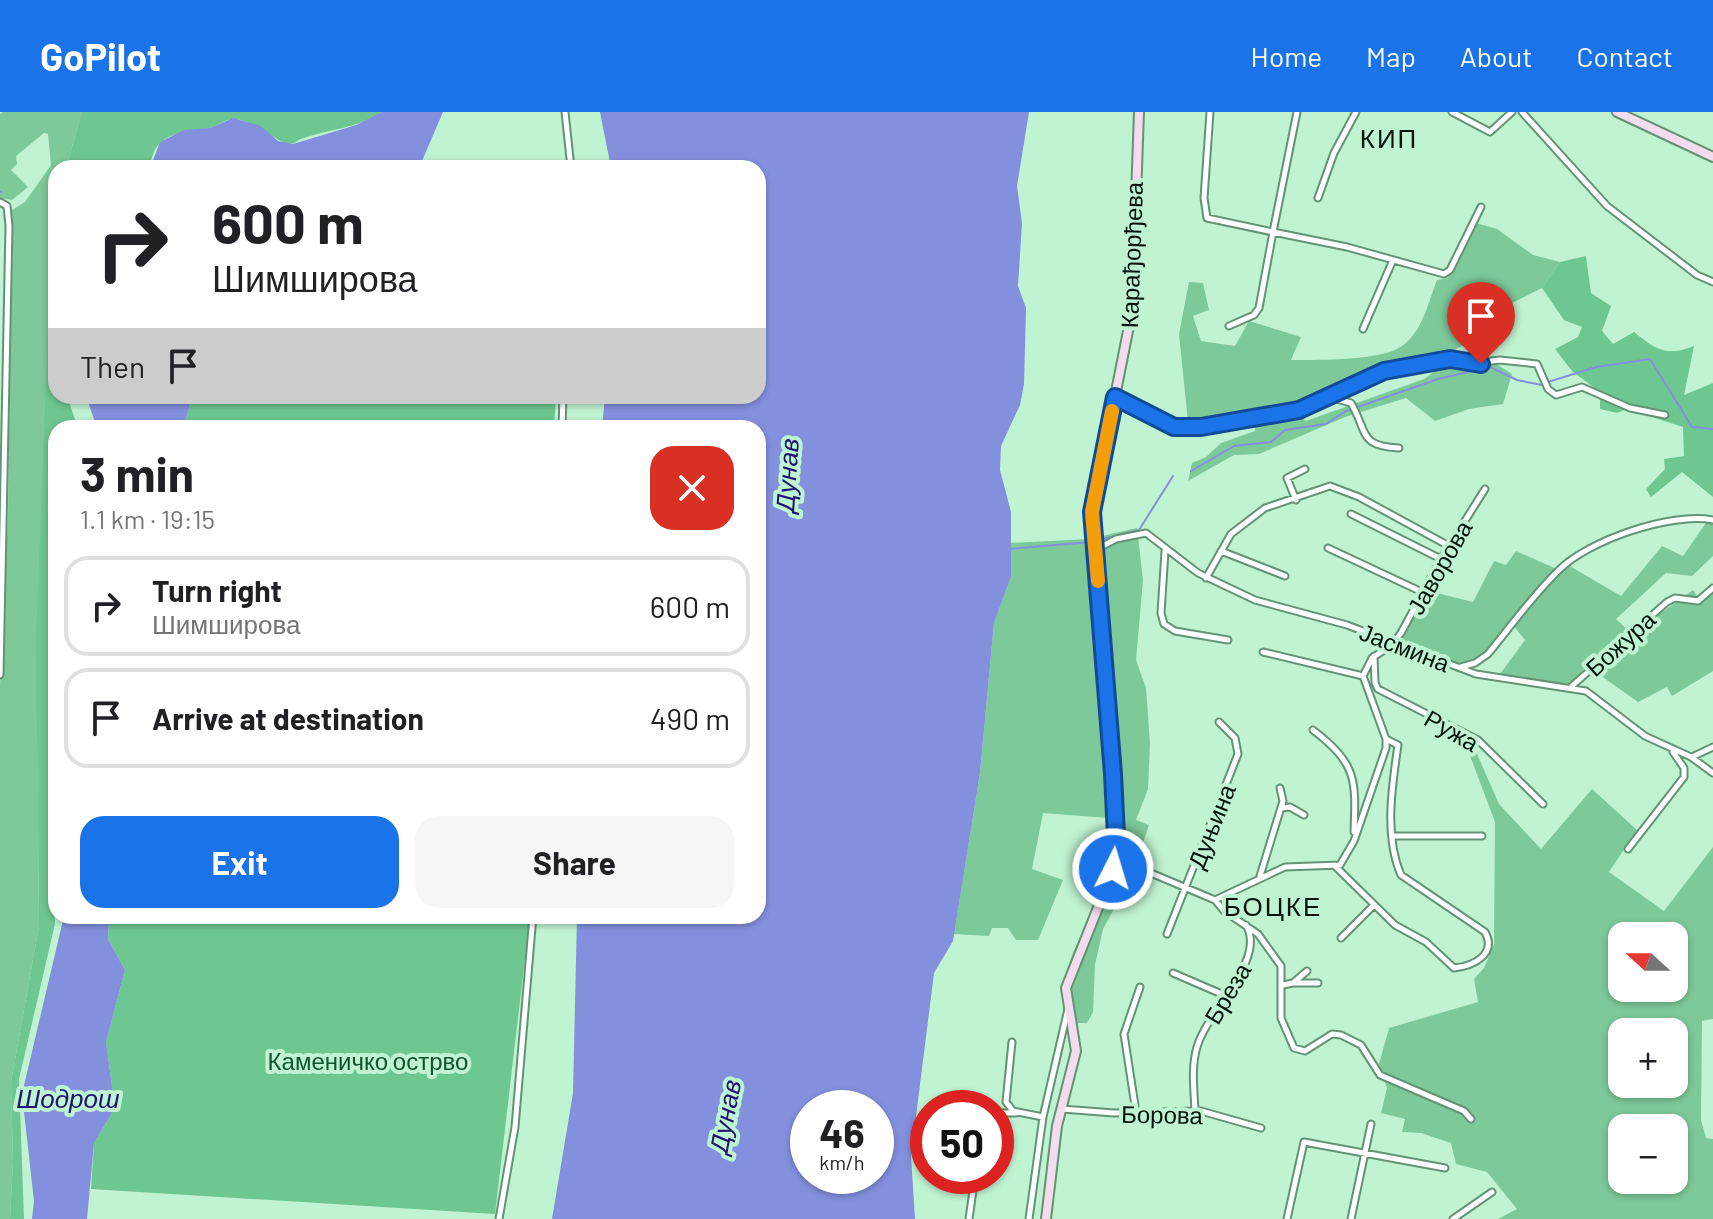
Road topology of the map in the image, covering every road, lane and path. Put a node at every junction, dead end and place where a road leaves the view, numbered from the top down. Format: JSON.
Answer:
{"nodes":[{"id":1,"x":565,"y":112,"type":"edge"},
{"id":2,"x":1139,"y":112,"type":"edge"},
{"id":3,"x":1210,"y":112,"type":"edge"},
{"id":4,"x":1297,"y":112,"type":"edge"},
{"id":5,"x":1356,"y":112,"type":"edge"},
{"id":6,"x":1452,"y":112,"type":"edge"},
{"id":7,"x":1512,"y":112,"type":"edge"},
{"id":8,"x":1522,"y":112,"type":"edge"},
{"id":9,"x":1617,"y":112,"type":"edge"},
{"id":10,"x":1713,"y":157,"type":"edge"},
{"id":11,"x":570,"y":160,"type":"edge"},
{"id":12,"x":1318,"y":198,"type":"dead end"},
{"id":13,"x":0,"y":202,"type":"edge"},
{"id":14,"x":3,"y":207,"type":"edge"},
{"id":15,"x":1481,"y":207,"type":"dead end"},
{"id":16,"x":1273,"y":232,"type":"junction"},
{"id":17,"x":1393,"y":260,"type":"junction"},
{"id":18,"x":1713,"y":282,"type":"edge"},
{"id":19,"x":1229,"y":326,"type":"dead end"},
{"id":20,"x":1363,"y":329,"type":"dead end"},
{"id":21,"x":3,"y":367,"type":"edge"},
{"id":22,"x":1115,"y":397,"type":"junction"},
{"id":23,"x":1329,"y":397,"type":"junction"},
{"id":24,"x":1665,"y":415,"type":"dead end"},
{"id":25,"x":1399,"y":448,"type":"dead end"},
{"id":26,"x":1305,"y":469,"type":"dead end"},
{"id":27,"x":1485,"y":489,"type":"dead end"},
{"id":28,"x":1296,"y":500,"type":"junction"},
{"id":29,"x":1351,"y":514,"type":"dead end"},
{"id":30,"x":1713,"y":520,"type":"edge"},
{"id":31,"x":1,"y":532,"type":"edge"},
{"id":32,"x":1449,"y":546,"type":"junction"},
{"id":33,"x":1094,"y":547,"type":"junction"},
{"id":34,"x":1328,"y":548,"type":"dead end"},
{"id":35,"x":1164,"y":550,"type":"junction"},
{"id":36,"x":1221,"y":551,"type":"junction"},
{"id":37,"x":1441,"y":559,"type":"junction"},
{"id":38,"x":1285,"y":576,"type":"dead end"},
{"id":39,"x":1206,"y":578,"type":"junction"},
{"id":40,"x":1713,"y":588,"type":"edge"},
{"id":41,"x":1422,"y":592,"type":"junction"},
{"id":42,"x":1228,"y":640,"type":"dead end"},
{"id":43,"x":1392,"y":645,"type":"junction"},
{"id":44,"x":1263,"y":652,"type":"dead end"},
{"id":45,"x":1374,"y":656,"type":"junction"},
{"id":46,"x":1460,"y":667,"type":"junction"},
{"id":47,"x":0,"y":675,"type":"edge"},
{"id":48,"x":1363,"y":676,"type":"junction"},
{"id":49,"x":1571,"y":687,"type":"junction"},
{"id":50,"x":1219,"y":722,"type":"dead end"},
{"id":51,"x":1313,"y":730,"type":"dead end"},
{"id":52,"x":1386,"y":739,"type":"junction"},
{"id":53,"x":1713,"y":747,"type":"edge"},
{"id":54,"x":1672,"y":751,"type":"junction"},
{"id":55,"x":1691,"y":757,"type":"junction"},
{"id":56,"x":1713,"y":773,"type":"edge"},
{"id":57,"x":1280,"y":788,"type":"dead end"},
{"id":58,"x":1543,"y":804,"type":"dead end"},
{"id":59,"x":1281,"y":808,"type":"junction"},
{"id":60,"x":1304,"y":815,"type":"dead end"},
{"id":61,"x":1392,"y":836,"type":"junction"},
{"id":62,"x":1482,"y":836,"type":"dead end"},
{"id":63,"x":1354,"y":841,"type":"junction"},
{"id":64,"x":1628,"y":849,"type":"dead end"},
{"id":65,"x":1115,"y":858,"type":"junction"},
{"id":66,"x":1336,"y":867,"type":"junction"},
{"id":67,"x":1260,"y":877,"type":"junction"},
{"id":68,"x":1187,"y":887,"type":"junction"},
{"id":69,"x":1215,"y":900,"type":"junction"},
{"id":70,"x":1374,"y":905,"type":"junction"},
{"id":71,"x":532,"y":924,"type":"edge"},
{"id":72,"x":1245,"y":924,"type":"junction"},
{"id":73,"x":1167,"y":934,"type":"dead end"},
{"id":74,"x":1341,"y":938,"type":"dead end"},
{"id":75,"x":1307,"y":971,"type":"dead end"},
{"id":76,"x":1173,"y":973,"type":"dead end"},
{"id":77,"x":1293,"y":983,"type":"junction"},
{"id":78,"x":1318,"y":983,"type":"dead end"},
{"id":79,"x":1283,"y":985,"type":"junction"},
{"id":80,"x":1140,"y":987,"type":"dead end"},
{"id":81,"x":1224,"y":995,"type":"junction"},
{"id":82,"x":1069,"y":1009,"type":"junction"},
{"id":83,"x":1012,"y":1042,"type":"dead end"},
{"id":84,"x":1061,"y":1109,"type":"junction"},
{"id":85,"x":1195,"y":1110,"type":"junction"},
{"id":86,"x":1136,"y":1112,"type":"junction"},
{"id":87,"x":1017,"y":1113,"type":"joint"},
{"id":88,"x":1043,"y":1117,"type":"junction"},
{"id":89,"x":1471,"y":1119,"type":"dead end"},
{"id":90,"x":1371,"y":1124,"type":"dead end"},
{"id":91,"x":1261,"y":1128,"type":"dead end"},
{"id":92,"x":1365,"y":1153,"type":"junction"},
{"id":93,"x":1445,"y":1168,"type":"dead end"},
{"id":94,"x":1492,"y":1192,"type":"dead end"},
{"id":95,"x":972,"y":1194,"type":"edge"},
{"id":96,"x":499,"y":1219,"type":"edge"},
{"id":97,"x":969,"y":1219,"type":"edge"},
{"id":98,"x":1029,"y":1219,"type":"edge"},
{"id":99,"x":1046,"y":1219,"type":"edge"},
{"id":100,"x":1287,"y":1219,"type":"edge"},
{"id":101,"x":1351,"y":1219,"type":"edge"},
{"id":102,"x":1453,"y":1219,"type":"edge"}],
"edges":[{"from":1,"to":11,"type":"street"},
{"from":2,"to":22,"type":"main road","name":"Карађорђева"},
{"from":3,"to":16,"type":"street"},
{"from":4,"to":16,"type":"street"},
{"from":5,"to":12,"type":"street"},
{"from":6,"to":7,"type":"street"},
{"from":8,"to":18,"type":"street"},
{"from":9,"to":10,"type":"main road"},
{"from":13,"to":14,"type":"street"},
{"from":14,"to":21,"type":"street"},
{"from":15,"to":17,"type":"street"},
{"from":16,"to":17,"type":"street"},
{"from":16,"to":19,"type":"street"},
{"from":17,"to":20,"type":"street"},
{"from":21,"to":31,"type":"street"},
{"from":22,"to":23,"type":"street"},
{"from":22,"to":33,"type":"main road","name":"Карађорђева"},
{"from":23,"to":24,"type":"street"},
{"from":23,"to":25,"type":"street"},
{"from":26,"to":28,"type":"street"},
{"from":27,"to":32,"type":"street","name":"Јаворова"},
{"from":28,"to":32,"type":"street"},
{"from":28,"to":36,"type":"street"},
{"from":29,"to":37,"type":"street"},
{"from":30,"to":46,"type":"street"},
{"from":31,"to":47,"type":"street"},
{"from":32,"to":37,"type":"street","name":"Јаворова"},
{"from":33,"to":35,"type":"street","name":"Јасмина"},
{"from":33,"to":65,"type":"main road","name":"Карађорђева"},
{"from":34,"to":41,"type":"street"},
{"from":35,"to":39,"type":"street","name":"Јасмина"},
{"from":35,"to":42,"type":"street"},
{"from":36,"to":38,"type":"street"},
{"from":36,"to":39,"type":"street"},
{"from":37,"to":41,"type":"street","name":"Јаворова"},
{"from":39,"to":43,"type":"street","name":"Јасмина"},
{"from":40,"to":49,"type":"street","name":"Божура"},
{"from":41,"to":43,"type":"street","name":"Јаворова"},
{"from":43,"to":45,"type":"street"},
{"from":43,"to":46,"type":"street","name":"Јасмина"},
{"from":44,"to":48,"type":"street"},
{"from":45,"to":48,"type":"street"},
{"from":45,"to":58,"type":"street","name":"Ружа"},
{"from":46,"to":49,"type":"street","name":"Јасмина"},
{"from":48,"to":52,"type":"street"},
{"from":49,"to":54,"type":"street","name":"Јасмина"},
{"from":50,"to":68,"type":"street","name":"Дуњина"},
{"from":51,"to":63,"type":"street"},
{"from":52,"to":61,"type":"street"},
{"from":52,"to":63,"type":"street"},
{"from":53,"to":55,"type":"street"},
{"from":54,"to":55,"type":"street","name":"Јасмина"},
{"from":54,"to":64,"type":"street"},
{"from":55,"to":56,"type":"street","name":"Јасмина"},
{"from":57,"to":59,"type":"street"},
{"from":59,"to":60,"type":"street"},
{"from":59,"to":67,"type":"street"},
{"from":61,"to":62,"type":"street"},
{"from":61,"to":70,"type":"street"},
{"from":63,"to":66,"type":"street"},
{"from":65,"to":68,"type":"street"},
{"from":65,"to":82,"type":"main road","name":"Карађорђева"},
{"from":66,"to":67,"type":"street"},
{"from":66,"to":70,"type":"street"},
{"from":67,"to":69,"type":"street"},
{"from":68,"to":69,"type":"street"},
{"from":68,"to":73,"type":"street","name":"Дуњина"},
{"from":69,"to":72,"type":"street"},
{"from":70,"to":74,"type":"street"},
{"from":71,"to":96,"type":"street"},
{"from":72,"to":79,"type":"street"},
{"from":72,"to":81,"type":"street","name":"Бреза"},
{"from":75,"to":77,"type":"street"},
{"from":76,"to":81,"type":"street"},
{"from":77,"to":78,"type":"street"},
{"from":77,"to":79,"type":"street"},
{"from":79,"to":89,"type":"street"},
{"from":80,"to":86,"type":"street"},
{"from":81,"to":85,"type":"street","name":"Бреза"},
{"from":82,"to":84,"type":"main road","name":"Карађорђева"},
{"from":82,"to":88,"type":"street"},
{"from":83,"to":87,"type":"street"},
{"from":84,"to":86,"type":"street","name":"Борова"},
{"from":84,"to":99,"type":"main road","name":"Карађорђева"},
{"from":85,"to":86,"type":"street","name":"Борова"},
{"from":85,"to":91,"type":"street","name":"Борова"},
{"from":87,"to":88,"type":"street"},
{"from":88,"to":98,"type":"street"},
{"from":90,"to":92,"type":"street"},
{"from":92,"to":93,"type":"street"},
{"from":92,"to":100,"type":"street"},
{"from":92,"to":101,"type":"street"},
{"from":94,"to":102,"type":"street"},
{"from":95,"to":97,"type":"street"}]}
